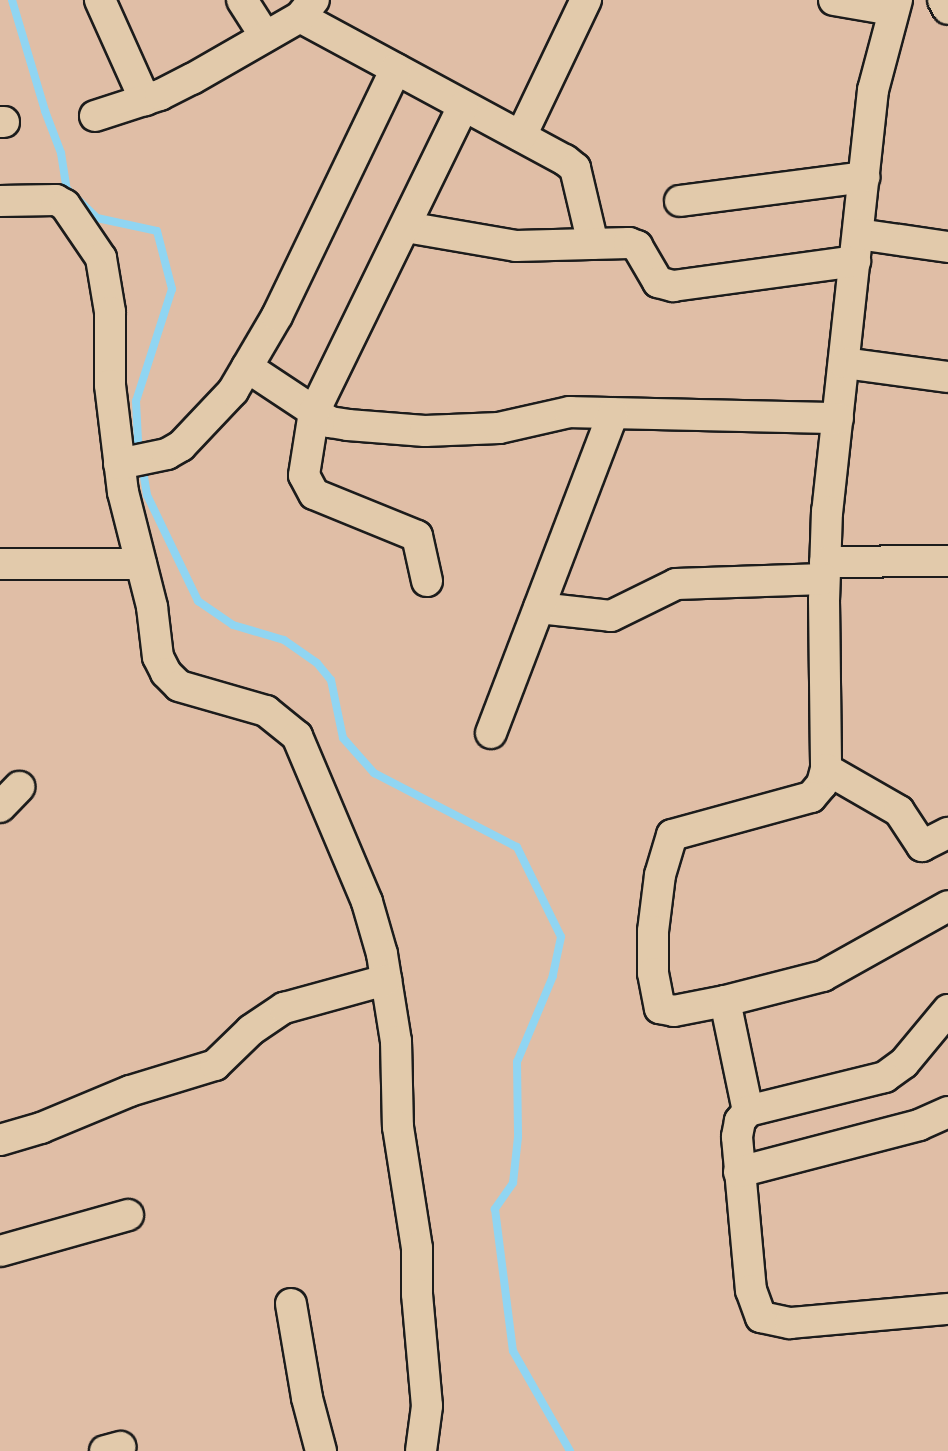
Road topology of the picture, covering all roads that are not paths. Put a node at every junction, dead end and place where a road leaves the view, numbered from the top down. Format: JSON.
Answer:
{"nodes":[{"id":1,"x":100,"y":0,"type":"edge"},
{"id":2,"x":242,"y":0,"type":"edge"},
{"id":3,"x":586,"y":0,"type":"edge"},
{"id":4,"x":834,"y":0,"type":"edge"},
{"id":5,"x":943,"y":0,"type":"edge"},
{"id":6,"x":894,"y":5,"type":"edge"},
{"id":7,"x":307,"y":8,"type":"edge"},
{"id":8,"x":948,"y":9,"type":"edge"},
{"id":9,"x":265,"y":36,"type":"junction"},
{"id":10,"x":396,"y":69,"type":"junction"},
{"id":11,"x":145,"y":100,"type":"junction"},
{"id":12,"x":463,"y":106,"type":"junction"},
{"id":13,"x":95,"y":116,"type":"dead end"},
{"id":14,"x":521,"y":136,"type":"junction"},
{"id":15,"x":864,"y":177,"type":"junction"},
{"id":16,"x":0,"y":201,"type":"edge"},
{"id":17,"x":680,"y":201,"type":"dead end"},
{"id":18,"x":406,"y":227,"type":"junction"},
{"id":19,"x":593,"y":244,"type":"junction"},
{"id":20,"x":948,"y":247,"type":"edge"},
{"id":21,"x":856,"y":248,"type":"junction"},
{"id":22,"x":844,"y":363,"type":"junction"},
{"id":23,"x":247,"y":367,"type":"junction"},
{"id":24,"x":948,"y":377,"type":"edge"},
{"id":25,"x":314,"y":412,"type":"junction"},
{"id":26,"x":613,"y":413,"type":"junction"},
{"id":27,"x":838,"y":418,"type":"junction"},
{"id":28,"x":126,"y":463,"type":"junction"},
{"id":29,"x":948,"y":561,"type":"edge"},
{"id":30,"x":0,"y":564,"type":"edge"},
{"id":31,"x":141,"y":564,"type":"junction"},
{"id":32,"x":824,"y":571,"type":"junction"},
{"id":33,"x":427,"y":581,"type":"dead end"},
{"id":34,"x":539,"y":608,"type":"junction"},
{"id":35,"x":491,"y":733,"type":"dead end"},
{"id":36,"x":826,"y":769,"type":"junction"},
{"id":37,"x":948,"y":833,"type":"edge"},
{"id":38,"x":948,"y":906,"type":"edge"},
{"id":39,"x":386,"y":980,"type":"junction"},
{"id":40,"x":725,"y":1001,"type":"junction"},
{"id":41,"x":948,"y":1010,"type":"edge"},
{"id":42,"x":748,"y":1111,"type":"junction"},
{"id":43,"x":948,"y":1112,"type":"edge"},
{"id":44,"x":0,"y":1140,"type":"edge"},
{"id":45,"x":739,"y":1172,"type":"junction"},
{"id":46,"x":128,"y":1215,"type":"dead end"},
{"id":47,"x":0,"y":1251,"type":"edge"},
{"id":48,"x":291,"y":1304,"type":"dead end"},
{"id":49,"x":948,"y":1309,"type":"edge"},
{"id":50,"x":321,"y":1451,"type":"edge"},
{"id":51,"x":421,"y":1451,"type":"edge"}],
"edges":[{"from":1,"to":11,"type":"street"},
{"from":2,"to":9,"type":"street"},
{"from":3,"to":14,"type":"street"},
{"from":4,"to":6,"type":"street"},
{"from":5,"to":8,"type":"street"},
{"from":6,"to":15,"type":"street"},
{"from":7,"to":9,"type":"street"},
{"from":7,"to":10,"type":"street"},
{"from":9,"to":11,"type":"street"},
{"from":10,"to":12,"type":"street"},
{"from":10,"to":23,"type":"street"},
{"from":11,"to":13,"type":"street"},
{"from":12,"to":14,"type":"street"},
{"from":12,"to":18,"type":"street"},
{"from":14,"to":19,"type":"street"},
{"from":15,"to":17,"type":"street"},
{"from":15,"to":21,"type":"street"},
{"from":16,"to":28,"type":"street"},
{"from":18,"to":19,"type":"street"},
{"from":18,"to":25,"type":"street"},
{"from":19,"to":21,"type":"street"},
{"from":20,"to":21,"type":"street"},
{"from":21,"to":22,"type":"street"},
{"from":22,"to":24,"type":"street"},
{"from":22,"to":27,"type":"street"},
{"from":23,"to":25,"type":"street"},
{"from":23,"to":28,"type":"street"},
{"from":25,"to":26,"type":"street"},
{"from":25,"to":33,"type":"street"},
{"from":26,"to":27,"type":"street"},
{"from":26,"to":34,"type":"street"},
{"from":27,"to":32,"type":"street"},
{"from":28,"to":31,"type":"street"},
{"from":29,"to":32,"type":"street"},
{"from":30,"to":31,"type":"street"},
{"from":31,"to":39,"type":"street"},
{"from":32,"to":34,"type":"street"},
{"from":32,"to":36,"type":"street"},
{"from":34,"to":35,"type":"street"},
{"from":36,"to":37,"type":"street"},
{"from":36,"to":40,"type":"street"},
{"from":38,"to":40,"type":"street"},
{"from":39,"to":44,"type":"street"},
{"from":39,"to":51,"type":"street"},
{"from":40,"to":42,"type":"street"},
{"from":41,"to":42,"type":"street"},
{"from":42,"to":45,"type":"street"},
{"from":43,"to":45,"type":"street"},
{"from":45,"to":49,"type":"street"},
{"from":46,"to":47,"type":"street"},
{"from":48,"to":50,"type":"street"}]}
